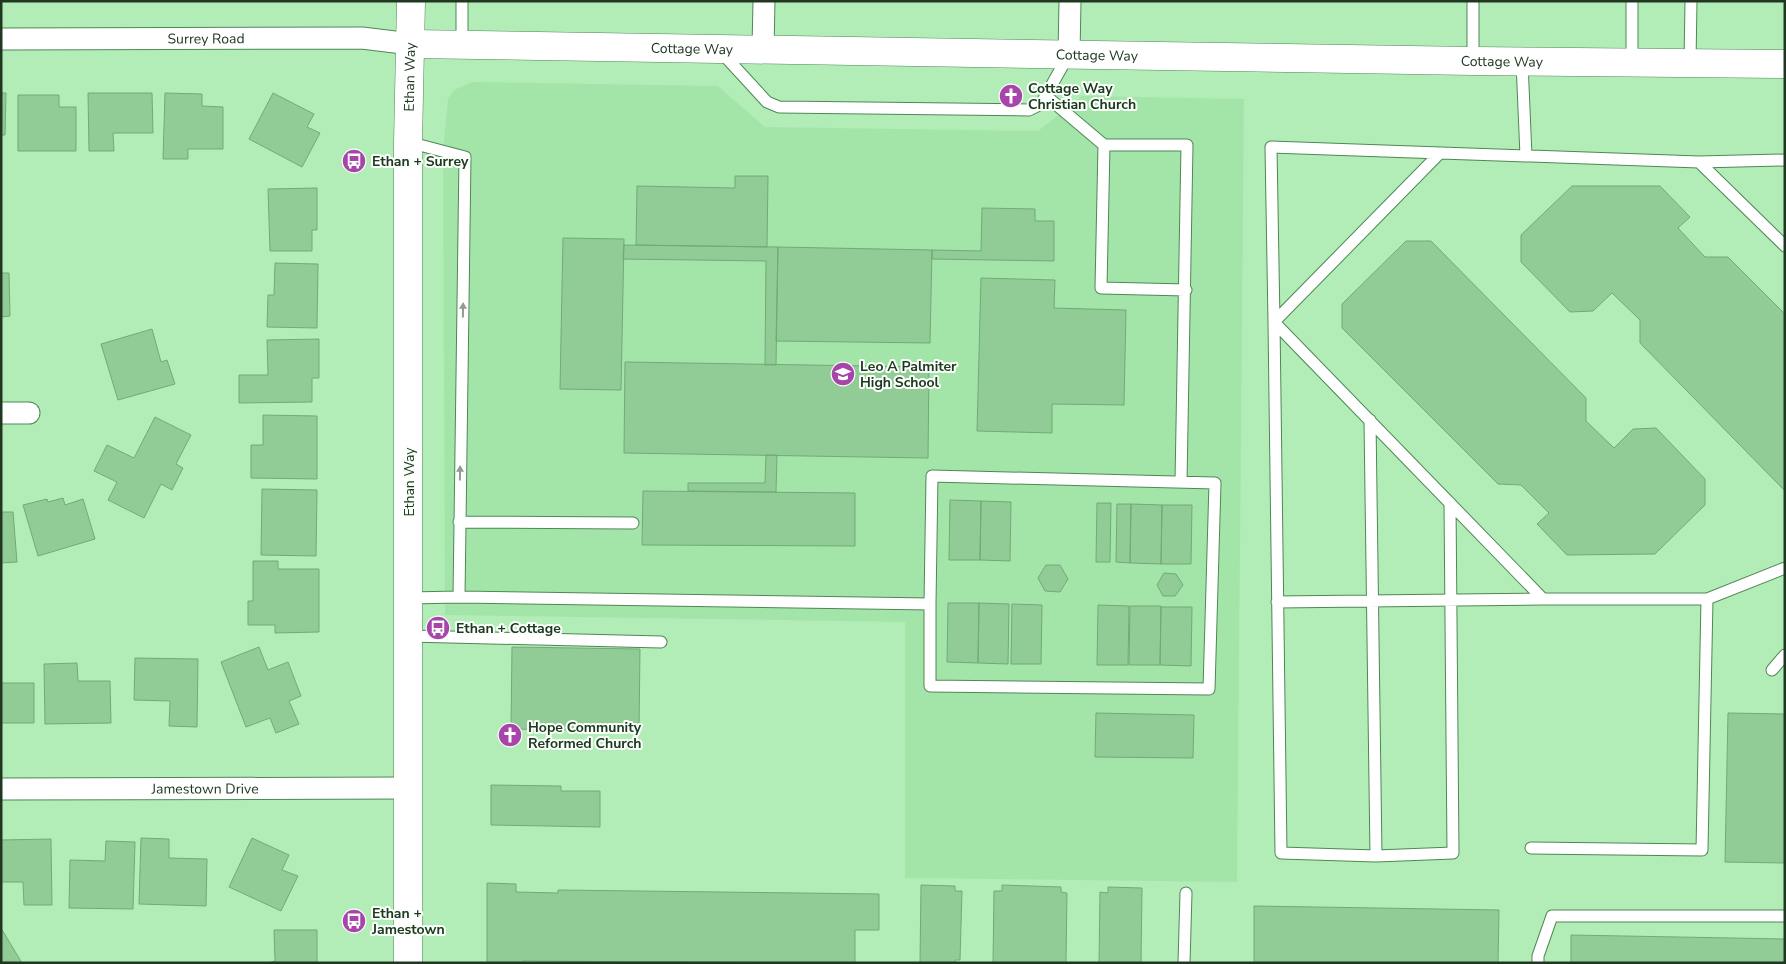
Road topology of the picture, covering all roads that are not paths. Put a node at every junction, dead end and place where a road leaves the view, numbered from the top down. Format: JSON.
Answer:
{"nodes":[{"id":1,"x":411,"y":1,"type":"edge"},
{"id":2,"x":462,"y":1,"type":"edge"},
{"id":3,"x":764,"y":1,"type":"edge"},
{"id":4,"x":1070,"y":1,"type":"edge"},
{"id":5,"x":1473,"y":1,"type":"edge"},
{"id":6,"x":1632,"y":1,"type":"edge"},
{"id":7,"x":1691,"y":1,"type":"edge"},
{"id":8,"x":1,"y":39,"type":"edge"},
{"id":9,"x":462,"y":43,"type":"junction"},
{"id":10,"x":411,"y":44,"type":"junction"},
{"id":11,"x":717,"y":48,"type":"junction"},
{"id":12,"x":763,"y":49,"type":"junction"},
{"id":13,"x":1069,"y":54,"type":"junction"},
{"id":14,"x":1473,"y":61,"type":"junction"},
{"id":15,"x":1522,"y":62,"type":"junction"},
{"id":16,"x":1632,"y":63,"type":"junction"},
{"id":17,"x":1690,"y":63,"type":"junction"},
{"id":18,"x":1785,"y":64,"type":"edge"},
{"id":19,"x":1046,"y":96,"type":"junction"},
{"id":20,"x":408,"y":142,"type":"junction"},
{"id":21,"x":1104,"y":145,"type":"junction"},
{"id":22,"x":1440,"y":153,"type":"junction"},
{"id":23,"x":1526,"y":156,"type":"junction"},
{"id":24,"x":1785,"y":160,"type":"edge"},
{"id":25,"x":1699,"y":162,"type":"junction"},
{"id":26,"x":1785,"y":246,"type":"edge"},
{"id":27,"x":1186,"y":290,"type":"junction"},
{"id":28,"x":1274,"y":322,"type":"junction"},
{"id":29,"x":1,"y":413,"type":"edge"},
{"id":30,"x":29,"y":414,"type":"dead end"},
{"id":31,"x":1370,"y":420,"type":"junction"},
{"id":32,"x":1181,"y":482,"type":"junction"},
{"id":33,"x":1450,"y":503,"type":"junction"},
{"id":34,"x":459,"y":522,"type":"junction"},
{"id":35,"x":633,"y":523,"type":"dead end"},
{"id":36,"x":1785,"y":568,"type":"edge"},
{"id":37,"x":459,"y":597,"type":"junction"},
{"id":38,"x":409,"y":598,"type":"junction"},
{"id":39,"x":1543,"y":599,"type":"junction"},
{"id":40,"x":1707,"y":599,"type":"junction"},
{"id":41,"x":1451,"y":601,"type":"junction"},
{"id":42,"x":1277,"y":602,"type":"junction"},
{"id":43,"x":1372,"y":602,"type":"junction"},
{"id":44,"x":930,"y":604,"type":"junction"},
{"id":45,"x":409,"y":636,"type":"junction"},
{"id":46,"x":661,"y":642,"type":"dead end"},
{"id":47,"x":1785,"y":655,"type":"edge"},
{"id":48,"x":1772,"y":670,"type":"dead end"},
{"id":49,"x":409,"y":788,"type":"junction"},
{"id":50,"x":1,"y":789,"type":"edge"},
{"id":51,"x":1530,"y":848,"type":"dead end"},
{"id":52,"x":1376,"y":856,"type":"junction"},
{"id":53,"x":1186,"y":894,"type":"dead end"},
{"id":54,"x":1785,"y":916,"type":"edge"},
{"id":55,"x":408,"y":963,"type":"edge"},
{"id":56,"x":1184,"y":963,"type":"edge"},
{"id":57,"x":1538,"y":963,"type":"edge"}],
"edges":[{"from":1,"to":10,"type":"street","name":"Ethan Way"},
{"from":2,"to":9,"type":"lane"},
{"from":3,"to":12,"type":"street"},
{"from":4,"to":13,"type":"street"},
{"from":5,"to":14,"type":"lane"},
{"from":6,"to":16,"type":"lane"},
{"from":7,"to":17,"type":"lane"},
{"from":8,"to":10,"type":"street","name":"Surrey Road"},
{"from":9,"to":10,"type":"street","name":"Cottage Way"},
{"from":9,"to":11,"type":"street","name":"Cottage Way"},
{"from":10,"to":20,"type":"street","name":"Ethan Way"},
{"from":11,"to":12,"type":"street","name":"Cottage Way"},
{"from":11,"to":19,"type":"lane"},
{"from":12,"to":13,"type":"street","name":"Cottage Way"},
{"from":13,"to":14,"type":"street","name":"Cottage Way"},
{"from":13,"to":19,"type":"lane"},
{"from":14,"to":15,"type":"street","name":"Cottage Way"},
{"from":15,"to":16,"type":"street","name":"Cottage Way"},
{"from":15,"to":23,"type":"lane"},
{"from":16,"to":17,"type":"street","name":"Cottage Way"},
{"from":17,"to":18,"type":"street","name":"Cottage Way"},
{"from":19,"to":21,"type":"lane"},
{"from":34,"to":20,"type":"lane","one_way":true},
{"from":20,"to":38,"type":"street","name":"Ethan Way"},
{"from":21,"to":27,"type":"lane"},
{"from":21,"to":27,"type":"lane"},
{"from":22,"to":23,"type":"lane"},
{"from":22,"to":28,"type":"lane"},
{"from":22,"to":28,"type":"lane"},
{"from":23,"to":25,"type":"lane"},
{"from":24,"to":25,"type":"lane"},
{"from":25,"to":26,"type":"lane"},
{"from":27,"to":32,"type":"lane"},
{"from":28,"to":31,"type":"lane"},
{"from":28,"to":42,"type":"lane"},
{"from":29,"to":30,"type":"street"},
{"from":31,"to":33,"type":"lane"},
{"from":31,"to":43,"type":"lane"},
{"from":32,"to":44,"type":"lane"},
{"from":32,"to":44,"type":"lane"},
{"from":33,"to":39,"type":"lane"},
{"from":33,"to":41,"type":"lane"},
{"from":34,"to":35,"type":"lane"},
{"from":34,"to":37,"type":"lane"},
{"from":36,"to":40,"type":"lane"},
{"from":37,"to":38,"type":"lane"},
{"from":37,"to":44,"type":"lane"},
{"from":38,"to":45,"type":"street","name":"Ethan Way"},
{"from":39,"to":40,"type":"lane"},
{"from":39,"to":41,"type":"lane"},
{"from":40,"to":51,"type":"lane"},
{"from":41,"to":43,"type":"lane"},
{"from":41,"to":52,"type":"lane"},
{"from":42,"to":43,"type":"lane"},
{"from":42,"to":52,"type":"lane"},
{"from":43,"to":52,"type":"lane"},
{"from":45,"to":46,"type":"lane"},
{"from":45,"to":49,"type":"street","name":"Ethan Way"},
{"from":47,"to":48,"type":"lane"},
{"from":49,"to":50,"type":"street","name":"Jamestown Drive"},
{"from":49,"to":55,"type":"street","name":"Ethan Way"},
{"from":53,"to":56,"type":"lane"},
{"from":54,"to":57,"type":"lane"}]}
